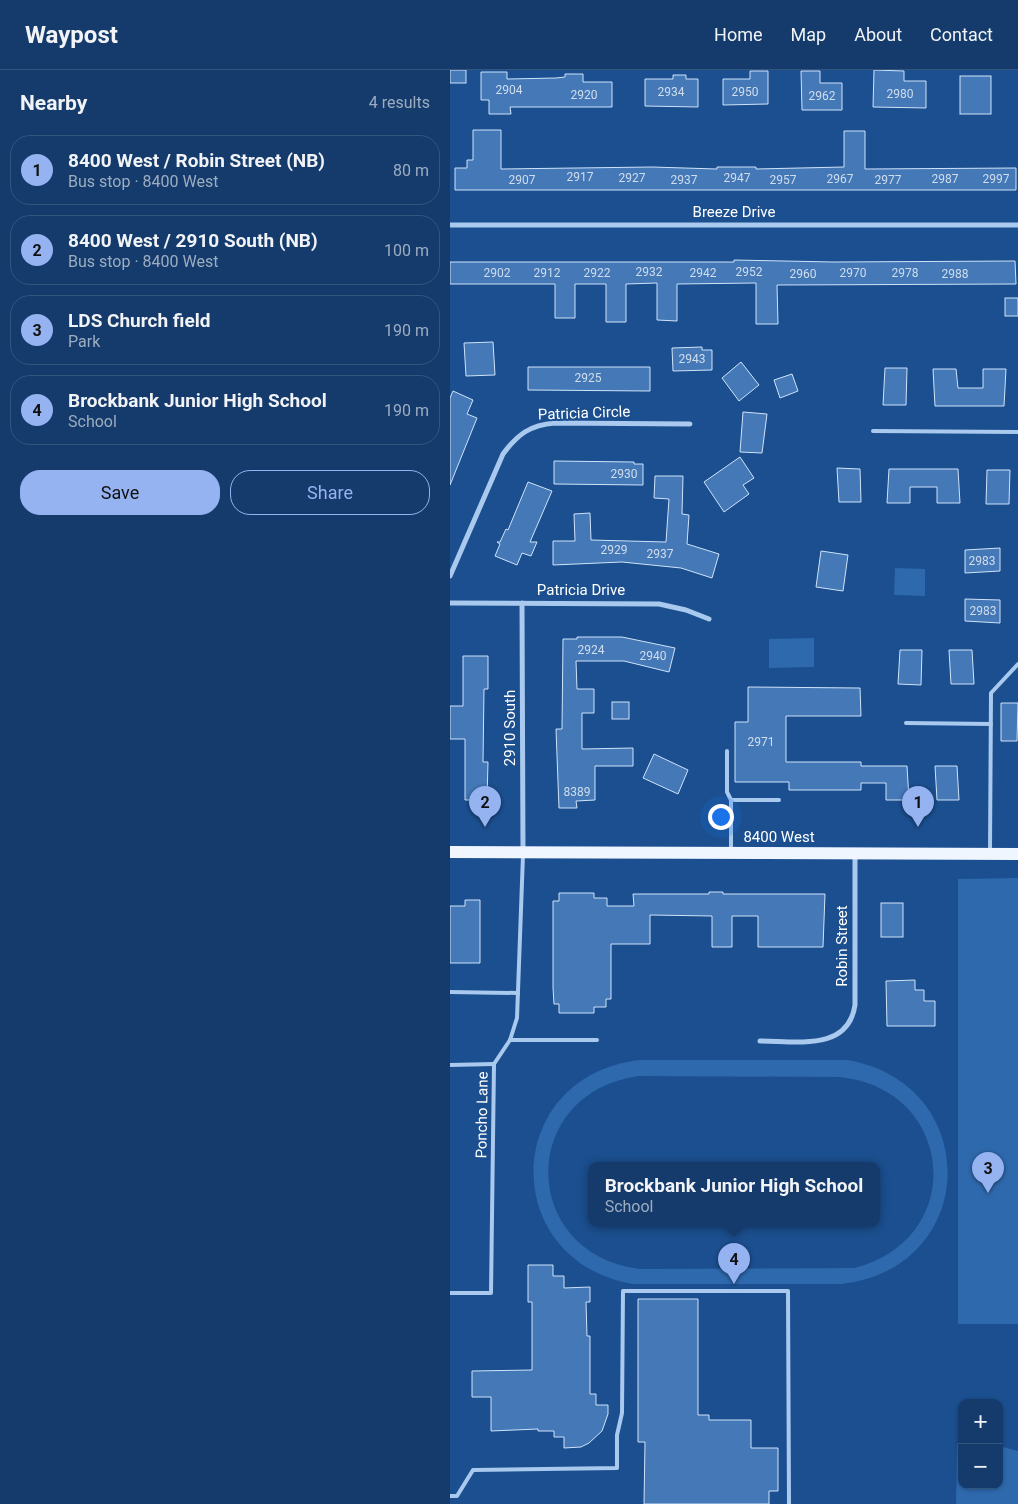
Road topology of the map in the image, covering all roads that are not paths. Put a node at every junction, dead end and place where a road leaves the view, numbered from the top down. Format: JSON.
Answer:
{"nodes":[{"id":1,"x":450,"y":225,"type":"edge"},
{"id":2,"x":1018,"y":225,"type":"edge"},
{"id":3,"x":690,"y":424,"type":"dead end"},
{"id":4,"x":873,"y":430,"type":"dead end"},
{"id":5,"x":1018,"y":432,"type":"edge"},
{"id":6,"x":450,"y":576,"type":"edge"},
{"id":7,"x":522,"y":602,"type":"junction"},
{"id":8,"x":450,"y":603,"type":"edge"},
{"id":9,"x":709,"y":619,"type":"dead end"},
{"id":10,"x":1018,"y":664,"type":"edge"},
{"id":11,"x":906,"y":723,"type":"dead end"},
{"id":12,"x":991,"y":724,"type":"junction"},
{"id":13,"x":727,"y":751,"type":"dead end"},
{"id":14,"x":731,"y":800,"type":"junction"},
{"id":15,"x":779,"y":800,"type":"dead end"},
{"id":16,"x":450,"y":852,"type":"edge"},
{"id":17,"x":523,"y":852,"type":"junction"},
{"id":18,"x":731,"y":853,"type":"junction"},
{"id":19,"x":855,"y":853,"type":"junction"},
{"id":20,"x":990,"y":854,"type":"junction"},
{"id":21,"x":1018,"y":854,"type":"edge"},
{"id":22,"x":450,"y":992,"type":"edge"},
{"id":23,"x":518,"y":993,"type":"junction"},
{"id":24,"x":510,"y":1040,"type":"junction"},
{"id":25,"x":597,"y":1040,"type":"dead end"},
{"id":26,"x":760,"y":1041,"type":"dead end"},
{"id":27,"x":494,"y":1064,"type":"junction"},
{"id":28,"x":450,"y":1065,"type":"edge"},
{"id":29,"x":450,"y":1293,"type":"edge"},
{"id":30,"x":450,"y":1496,"type":"edge"},
{"id":31,"x":789,"y":1504,"type":"edge"}],
"edges":[{"from":1,"to":2,"type":"street","name":"Breeze Drive"},
{"from":3,"to":6,"type":"street","name":"Patricia Circle"},
{"from":4,"to":5,"type":"lane"},
{"from":7,"to":8,"type":"street","name":"Patricia Drive"},
{"from":7,"to":9,"type":"street","name":"Patricia Drive"},
{"from":7,"to":17,"type":"street","name":"2910 South"},
{"from":10,"to":12,"type":"lane"},
{"from":11,"to":12,"type":"lane"},
{"from":12,"to":20,"type":"lane"},
{"from":13,"to":14,"type":"lane"},
{"from":14,"to":15,"type":"lane"},
{"from":14,"to":18,"type":"lane"},
{"from":16,"to":17,"type":"main road","name":"8400 West"},
{"from":17,"to":18,"type":"main road","name":"8400 West"},
{"from":17,"to":23,"type":"lane","name":"Poncho Lane"},
{"from":18,"to":19,"type":"main road","name":"8400 West"},
{"from":19,"to":20,"type":"main road","name":"8400 West"},
{"from":19,"to":26,"type":"street","name":"Robin Street"},
{"from":20,"to":21,"type":"main road","name":"8400 West"},
{"from":22,"to":23,"type":"lane"},
{"from":23,"to":24,"type":"lane","name":"Poncho Lane"},
{"from":24,"to":25,"type":"lane"},
{"from":24,"to":27,"type":"lane","name":"Poncho Lane"},
{"from":27,"to":28,"type":"lane"},
{"from":27,"to":29,"type":"lane","name":"Poncho Lane"},
{"from":30,"to":31,"type":"lane"}]}
